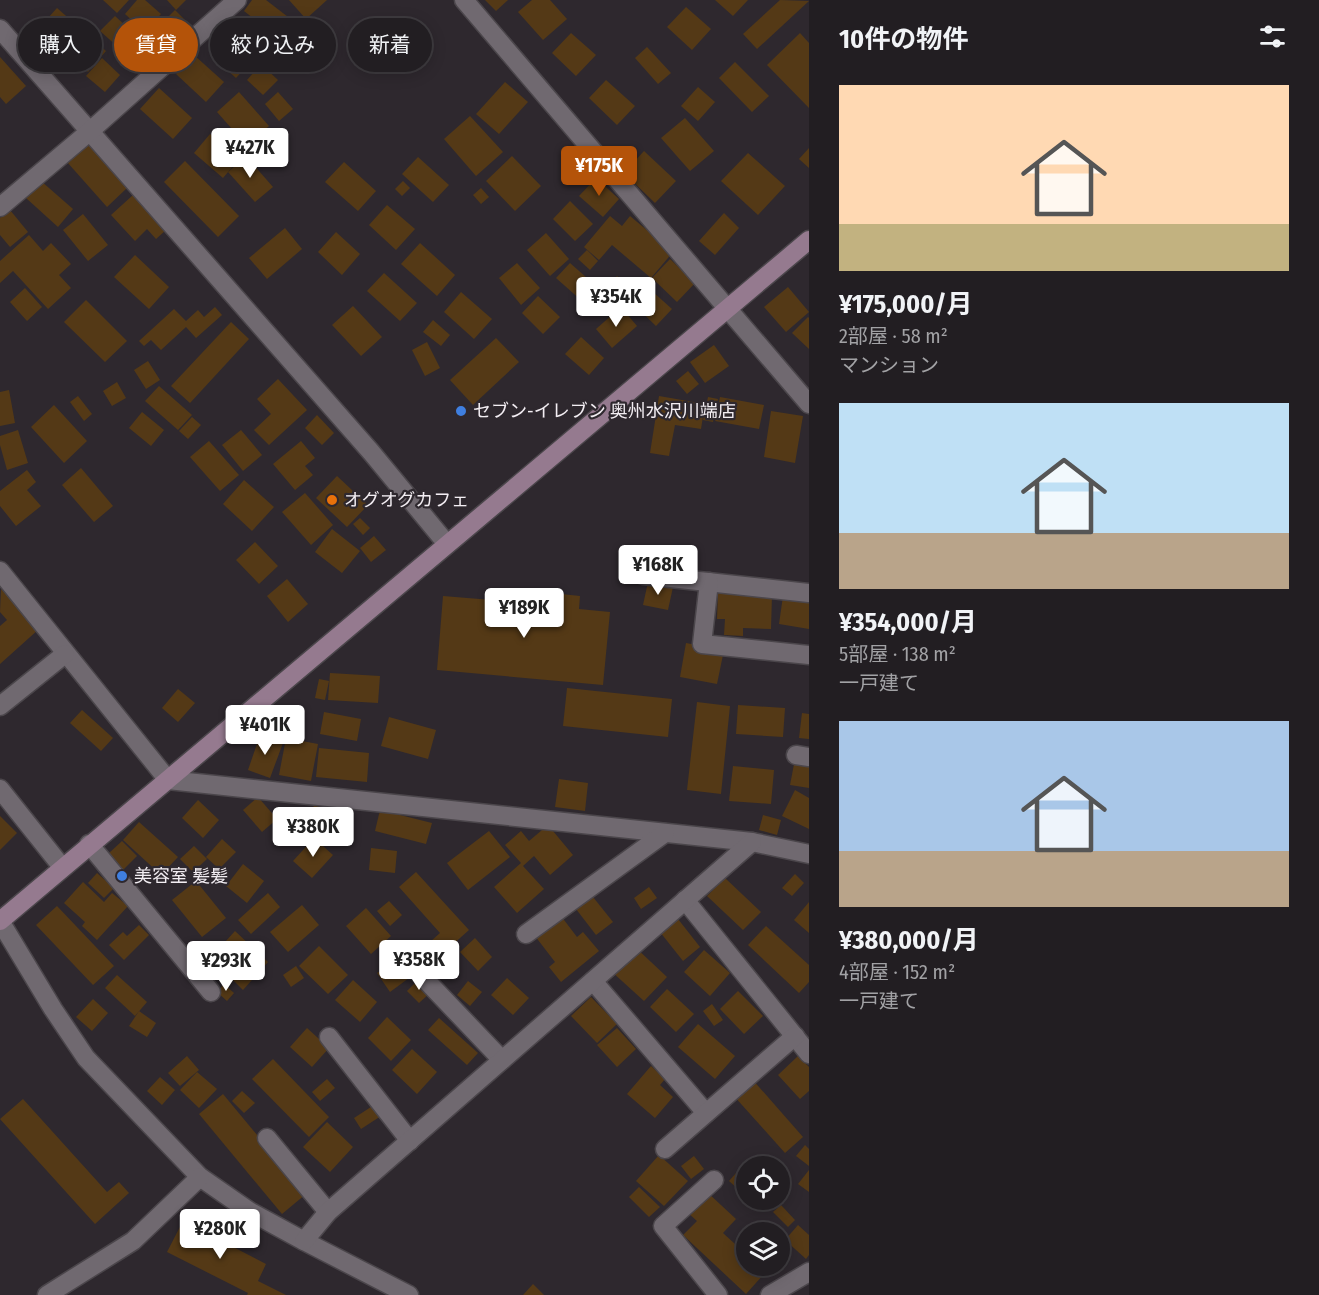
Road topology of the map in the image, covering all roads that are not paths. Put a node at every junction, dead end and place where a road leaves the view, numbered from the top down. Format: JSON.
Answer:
{"nodes":[{"id":1,"x":237,"y":0,"type":"edge"},
{"id":2,"x":464,"y":0,"type":"edge"},
{"id":3,"x":0,"y":29,"type":"edge"},
{"id":4,"x":89,"y":132,"type":"junction"},
{"id":5,"x":0,"y":207,"type":"edge"},
{"id":6,"x":809,"y":240,"type":"edge"},
{"id":7,"x":726,"y":310,"type":"junction"},
{"id":8,"x":809,"y":404,"type":"edge"},
{"id":9,"x":447,"y":544,"type":"junction"},
{"id":10,"x":0,"y":571,"type":"edge"},
{"id":11,"x":643,"y":575,"type":"dead end"},
{"id":12,"x":709,"y":582,"type":"junction"},
{"id":13,"x":809,"y":593,"type":"edge"},
{"id":14,"x":65,"y":654,"type":"junction"},
{"id":15,"x":809,"y":655,"type":"edge"},
{"id":16,"x":0,"y":706,"type":"edge"},
{"id":17,"x":168,"y":780,"type":"junction"},
{"id":18,"x":0,"y":789,"type":"edge"},
{"id":19,"x":664,"y":833,"type":"junction"},
{"id":20,"x":752,"y":842,"type":"junction"},
{"id":21,"x":89,"y":844,"type":"junction"},
{"id":22,"x":809,"y":854,"type":"edge"},
{"id":23,"x":62,"y":867,"type":"junction"},
{"id":24,"x":685,"y":900,"type":"junction"},
{"id":25,"x":0,"y":921,"type":"edge"},
{"id":26,"x":526,"y":934,"type":"dead end"},
{"id":27,"x":399,"y":952,"type":"dead end"},
{"id":28,"x":593,"y":981,"type":"junction"},
{"id":29,"x":211,"y":992,"type":"dead end"},
{"id":30,"x":795,"y":1036,"type":"junction"},
{"id":31,"x":329,"y":1037,"type":"dead end"},
{"id":32,"x":809,"y":1054,"type":"edge"},
{"id":33,"x":502,"y":1060,"type":"junction"},
{"id":34,"x":706,"y":1113,"type":"junction"},
{"id":35,"x":267,"y":1138,"type":"dead end"},
{"id":36,"x":410,"y":1141,"type":"junction"},
{"id":37,"x":665,"y":1149,"type":"dead end"},
{"id":38,"x":200,"y":1178,"type":"junction"},
{"id":39,"x":714,"y":1180,"type":"dead end"},
{"id":40,"x":327,"y":1212,"type":"junction"},
{"id":41,"x":303,"y":1241,"type":"junction"},
{"id":42,"x":809,"y":1272,"type":"edge"},
{"id":43,"x":47,"y":1295,"type":"edge"},
{"id":44,"x":409,"y":1295,"type":"edge"},
{"id":45,"x":718,"y":1295,"type":"edge"},
{"id":46,"x":770,"y":1295,"type":"edge"}],
"edges":[{"from":1,"to":4,"type":"street"},
{"from":2,"to":7,"type":"street"},
{"from":3,"to":4,"type":"street"},
{"from":4,"to":5,"type":"street"},
{"from":4,"to":9,"type":"street"},
{"from":6,"to":7,"type":"street"},
{"from":7,"to":8,"type":"street"},
{"from":7,"to":9,"type":"street"},
{"from":9,"to":17,"type":"street"},
{"from":10,"to":14,"type":"street"},
{"from":11,"to":12,"type":"street"},
{"from":12,"to":13,"type":"street"},
{"from":12,"to":15,"type":"street"},
{"from":14,"to":16,"type":"street"},
{"from":14,"to":17,"type":"street"},
{"from":17,"to":19,"type":"street"},
{"from":17,"to":21,"type":"street"},
{"from":18,"to":23,"type":"street"},
{"from":19,"to":20,"type":"street"},
{"from":19,"to":26,"type":"street"},
{"from":20,"to":22,"type":"street"},
{"from":20,"to":24,"type":"street"},
{"from":21,"to":23,"type":"street"},
{"from":21,"to":29,"type":"street"},
{"from":23,"to":25,"type":"street"},
{"from":24,"to":28,"type":"street"},
{"from":24,"to":30,"type":"street"},
{"from":25,"to":38,"type":"street"},
{"from":27,"to":33,"type":"street"},
{"from":28,"to":33,"type":"street"},
{"from":28,"to":34,"type":"street"},
{"from":30,"to":32,"type":"street"},
{"from":30,"to":34,"type":"street"},
{"from":31,"to":36,"type":"street"},
{"from":33,"to":36,"type":"street"},
{"from":34,"to":37,"type":"street"},
{"from":35,"to":40,"type":"street"},
{"from":36,"to":40,"type":"street"},
{"from":38,"to":41,"type":"street"},
{"from":38,"to":43,"type":"street"},
{"from":39,"to":45,"type":"street"},
{"from":40,"to":41,"type":"street"},
{"from":41,"to":44,"type":"street"},
{"from":42,"to":46,"type":"street"}]}
